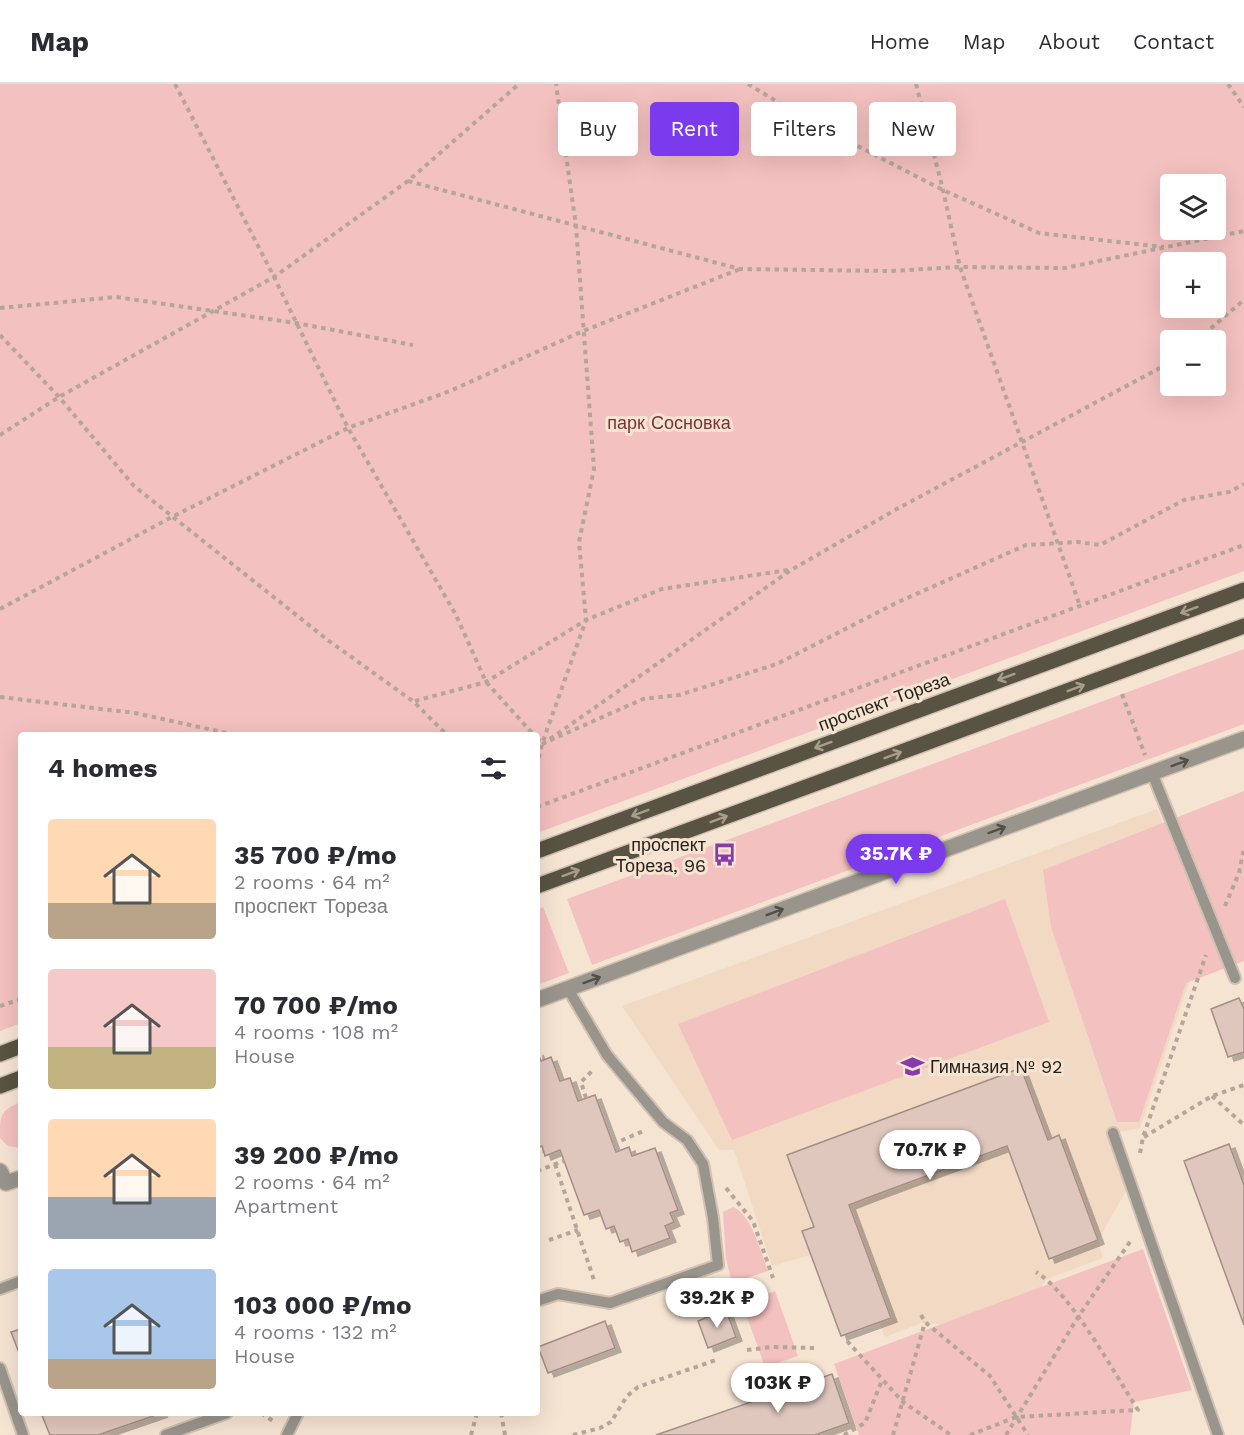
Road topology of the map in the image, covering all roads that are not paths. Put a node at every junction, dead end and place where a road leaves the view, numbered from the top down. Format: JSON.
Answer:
{"nodes":[{"id":1,"x":1244,"y":590,"type":"edge"},
{"id":2,"x":1244,"y":626,"type":"edge"},
{"id":3,"x":1244,"y":739,"type":"edge"},
{"id":4,"x":1149,"y":767,"type":"junction"},
{"id":5,"x":540,"y":850,"type":"edge"},
{"id":6,"x":540,"y":885,"type":"edge"},
{"id":7,"x":1235,"y":978,"type":"dead end"},
{"id":8,"x":568,"y":989,"type":"junction"},
{"id":9,"x":540,"y":999,"type":"edge"},
{"id":10,"x":18,"y":1047,"type":"edge"},
{"id":11,"x":0,"y":1054,"type":"edge"},
{"id":12,"x":18,"y":1079,"type":"edge"},
{"id":13,"x":0,"y":1086,"type":"edge"},
{"id":14,"x":1113,"y":1133,"type":"dead end"},
{"id":15,"x":18,"y":1179,"type":"edge"},
{"id":16,"x":2,"y":1182,"type":"edge"},
{"id":17,"x":18,"y":1282,"type":"edge"},
{"id":18,"x":0,"y":1289,"type":"edge"},
{"id":19,"x":540,"y":1300,"type":"edge"},
{"id":20,"x":0,"y":1368,"type":"edge"},
{"id":21,"x":219,"y":1416,"type":"edge"},
{"id":22,"x":296,"y":1416,"type":"edge"},
{"id":23,"x":24,"y":1435,"type":"edge"},
{"id":24,"x":166,"y":1435,"type":"edge"},
{"id":25,"x":287,"y":1435,"type":"edge"},
{"id":26,"x":1218,"y":1435,"type":"edge"}],
"edges":[{"from":1,"to":5,"type":"main road","name":"проспект Тореза","one_way":true},
{"from":6,"to":2,"type":"main road","one_way":true},
{"from":4,"to":3,"type":"street","one_way":true},
{"from":4,"to":7,"type":"lane"},
{"from":8,"to":4,"type":"street","one_way":true},
{"from":8,"to":9,"type":"street"},
{"from":8,"to":19,"type":"lane"},
{"from":10,"to":11,"type":"main road"},
{"from":12,"to":13,"type":"main road"},
{"from":14,"to":26,"type":"lane"},
{"from":15,"to":16,"type":"street"},
{"from":17,"to":18,"type":"lane"},
{"from":20,"to":23,"type":"lane"},
{"from":21,"to":24,"type":"lane"},
{"from":22,"to":25,"type":"lane"}]}
